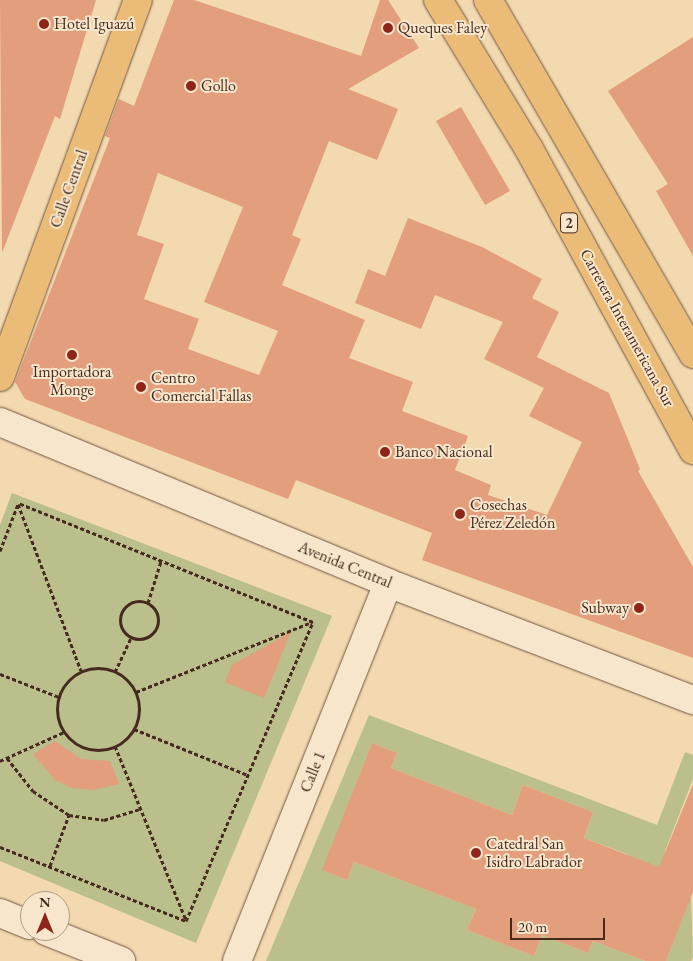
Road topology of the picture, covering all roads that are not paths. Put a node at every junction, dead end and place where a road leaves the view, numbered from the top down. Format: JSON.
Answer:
{"nodes":[{"id":1,"x":138,"y":0,"type":"edge"},
{"id":2,"x":438,"y":0,"type":"edge"},
{"id":3,"x":488,"y":0,"type":"edge"},
{"id":4,"x":693,"y":354,"type":"edge"},
{"id":5,"x":0,"y":377,"type":"edge"},
{"id":6,"x":0,"y":422,"type":"edge"},
{"id":7,"x":693,"y":450,"type":"edge"},
{"id":8,"x":388,"y":583,"type":"junction"},
{"id":9,"x":693,"y":700,"type":"edge"},
{"id":10,"x":0,"y":913,"type":"edge"},
{"id":11,"x":20,"y":921,"type":"edge"},
{"id":12,"x":70,"y":940,"type":"edge"},
{"id":13,"x":122,"y":961,"type":"edge"},
{"id":14,"x":237,"y":961,"type":"edge"}],
"edges":[{"from":1,"to":5,"type":"main road","name":"Calle Central"},
{"from":2,"to":7,"type":"main road","name":"Carretera Interamericana Sur","number":"2"},
{"from":3,"to":4,"type":"main road"},
{"from":6,"to":8,"type":"street","name":"Avenida Central"},
{"from":8,"to":9,"type":"street","name":"Avenida Central"},
{"from":8,"to":14,"type":"street","name":"Calle 1"},
{"from":10,"to":11,"type":"street"},
{"from":12,"to":13,"type":"street"}]}
